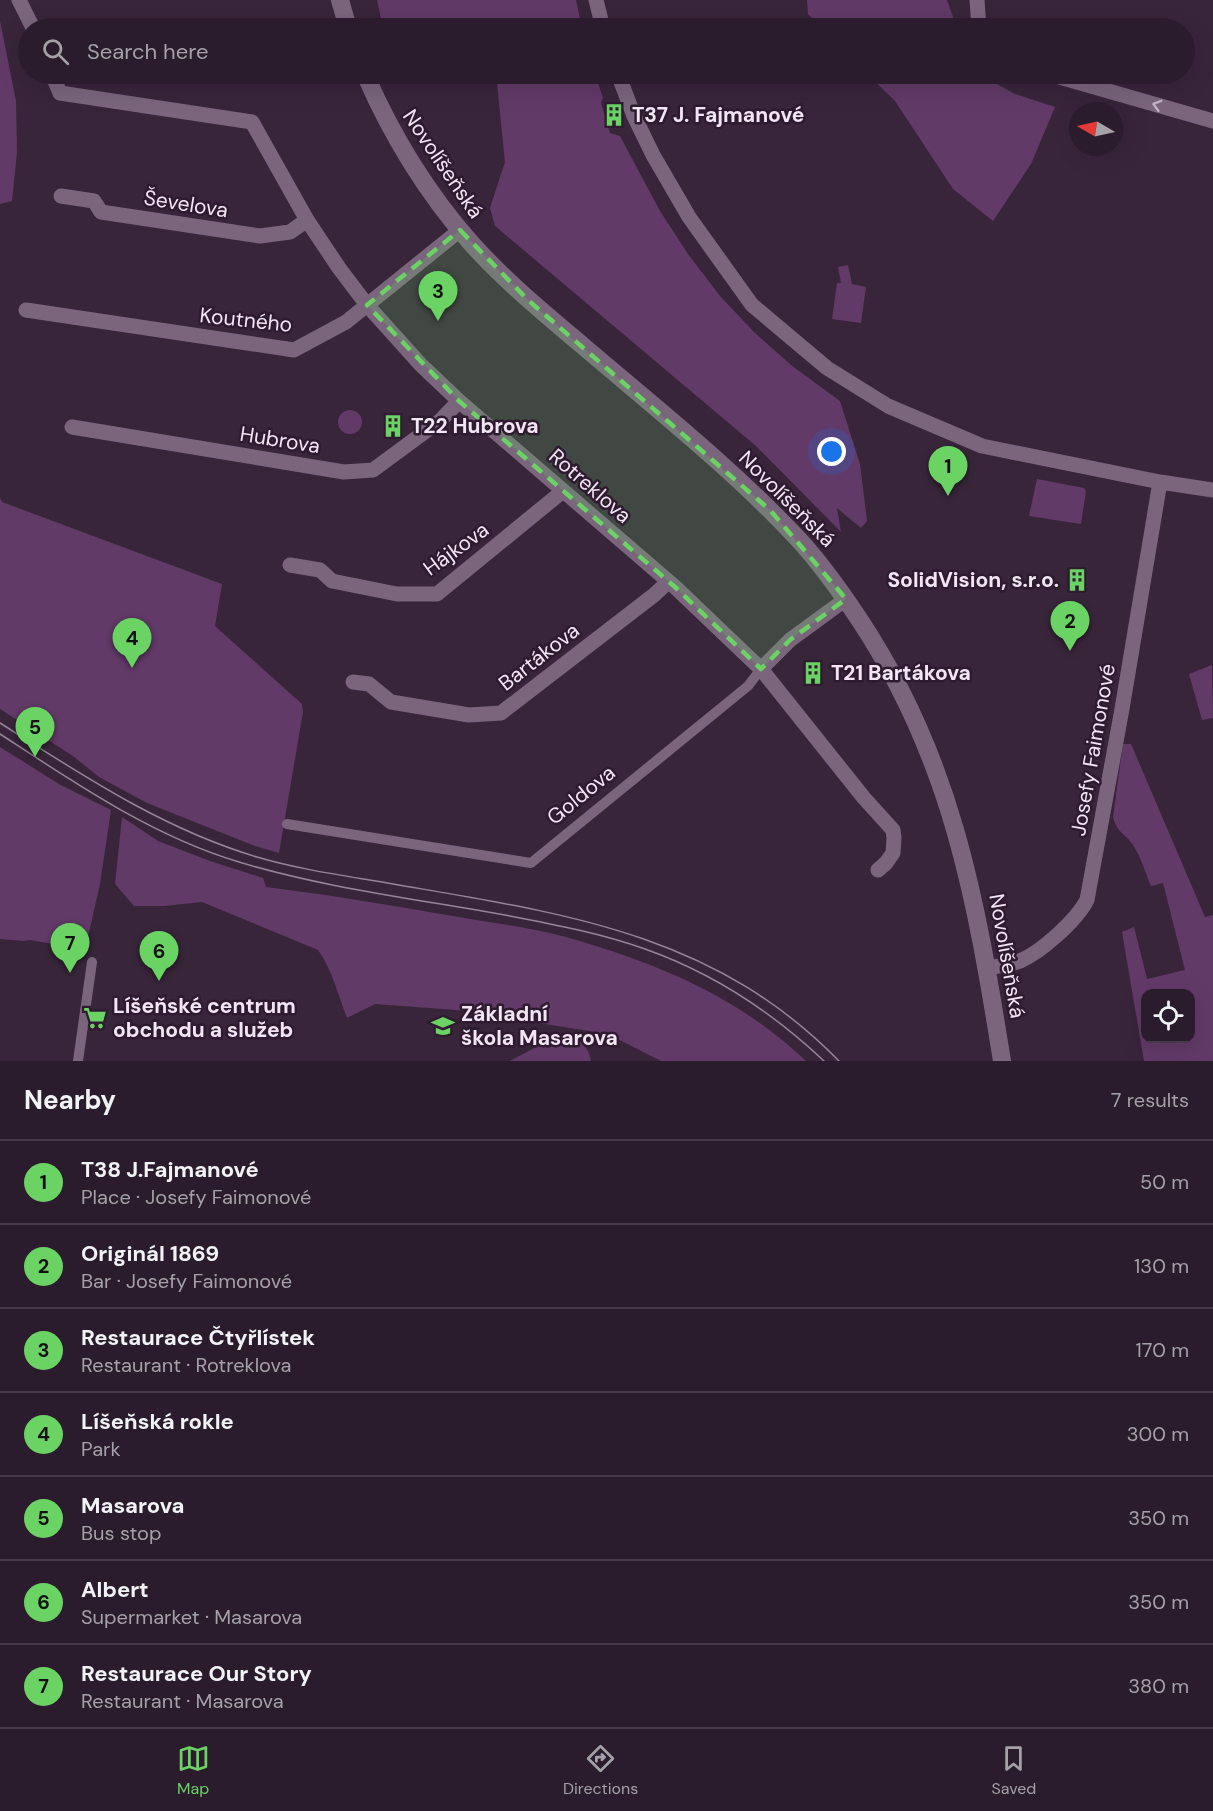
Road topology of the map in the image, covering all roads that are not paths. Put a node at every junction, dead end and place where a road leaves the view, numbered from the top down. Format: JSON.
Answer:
{"nodes":[{"id":1,"x":19,"y":0,"type":"edge"},
{"id":2,"x":340,"y":0,"type":"edge"},
{"id":3,"x":596,"y":0,"type":"edge"},
{"id":4,"x":977,"y":0,"type":"edge"},
{"id":5,"x":28,"y":18,"type":"edge"},
{"id":6,"x":345,"y":18,"type":"edge"},
{"id":7,"x":600,"y":18,"type":"edge"},
{"id":8,"x":978,"y":18,"type":"edge"},
{"id":9,"x":56,"y":84,"type":"edge"},
{"id":10,"x":369,"y":84,"type":"edge"},
{"id":11,"x":622,"y":84,"type":"edge"},
{"id":12,"x":1084,"y":84,"type":"edge"},
{"id":13,"x":1213,"y":121,"type":"edge"},
{"id":14,"x":61,"y":196,"type":"dead end"},
{"id":15,"x":307,"y":220,"type":"junction"},
{"id":16,"x":460,"y":230,"type":"junction"},
{"id":17,"x":367,"y":305,"type":"junction"},
{"id":18,"x":26,"y":310,"type":"dead end"},
{"id":19,"x":459,"y":401,"type":"junction"},
{"id":20,"x":72,"y":427,"type":"dead end"},
{"id":21,"x":1160,"y":482,"type":"junction"},
{"id":22,"x":1213,"y":490,"type":"edge"},
{"id":23,"x":563,"y":491,"type":"junction"},
{"id":24,"x":290,"y":565,"type":"dead end"},
{"id":25,"x":668,"y":582,"type":"junction"},
{"id":26,"x":846,"y":599,"type":"junction"},
{"id":27,"x":761,"y":669,"type":"junction"},
{"id":28,"x":353,"y":682,"type":"dead end"},
{"id":29,"x":287,"y":824,"type":"dead end"},
{"id":30,"x":878,"y":870,"type":"dead end"},
{"id":31,"x":92,"y":962,"type":"dead end"},
{"id":32,"x":987,"y":968,"type":"junction"},
{"id":33,"x":78,"y":1061,"type":"edge"},
{"id":34,"x":1002,"y":1061,"type":"edge"}],
"edges":[{"from":1,"to":5,"type":"street"},
{"from":2,"to":6,"type":"street"},
{"from":3,"to":7,"type":"street"},
{"from":4,"to":8,"type":"street"},
{"from":9,"to":15,"type":"street","name":"Rotreklova"},
{"from":10,"to":16,"type":"street","name":"Novolíšeňská"},
{"from":11,"to":21,"type":"street"},
{"from":13,"to":12,"type":"street","one_way":true},
{"from":14,"to":15,"type":"street","name":"Ševelova"},
{"from":15,"to":17,"type":"street","name":"Rotreklova"},
{"from":16,"to":17,"type":"street","name":"Koutného"},
{"from":16,"to":26,"type":"street","name":"Novolíšeňská"},
{"from":17,"to":18,"type":"street","name":"Koutného"},
{"from":17,"to":19,"type":"street","name":"Rotreklova"},
{"from":19,"to":20,"type":"street","name":"Hubrova"},
{"from":19,"to":23,"type":"street","name":"Rotreklova"},
{"from":21,"to":22,"type":"street"},
{"from":21,"to":32,"type":"street","name":"Josefy Faimonové"},
{"from":23,"to":24,"type":"street","name":"Hájkova"},
{"from":23,"to":25,"type":"street","name":"Rotreklova"},
{"from":25,"to":27,"type":"street","name":"Rotreklova"},
{"from":25,"to":28,"type":"street","name":"Bartákova"},
{"from":26,"to":27,"type":"street","name":"Goldova"},
{"from":26,"to":32,"type":"street","name":"Novolíšeňská"},
{"from":27,"to":29,"type":"street","name":"Goldova"},
{"from":27,"to":30,"type":"street","name":"Rotreklova"},
{"from":31,"to":33,"type":"street"},
{"from":32,"to":34,"type":"street","name":"Novolíšeňská"}]}
